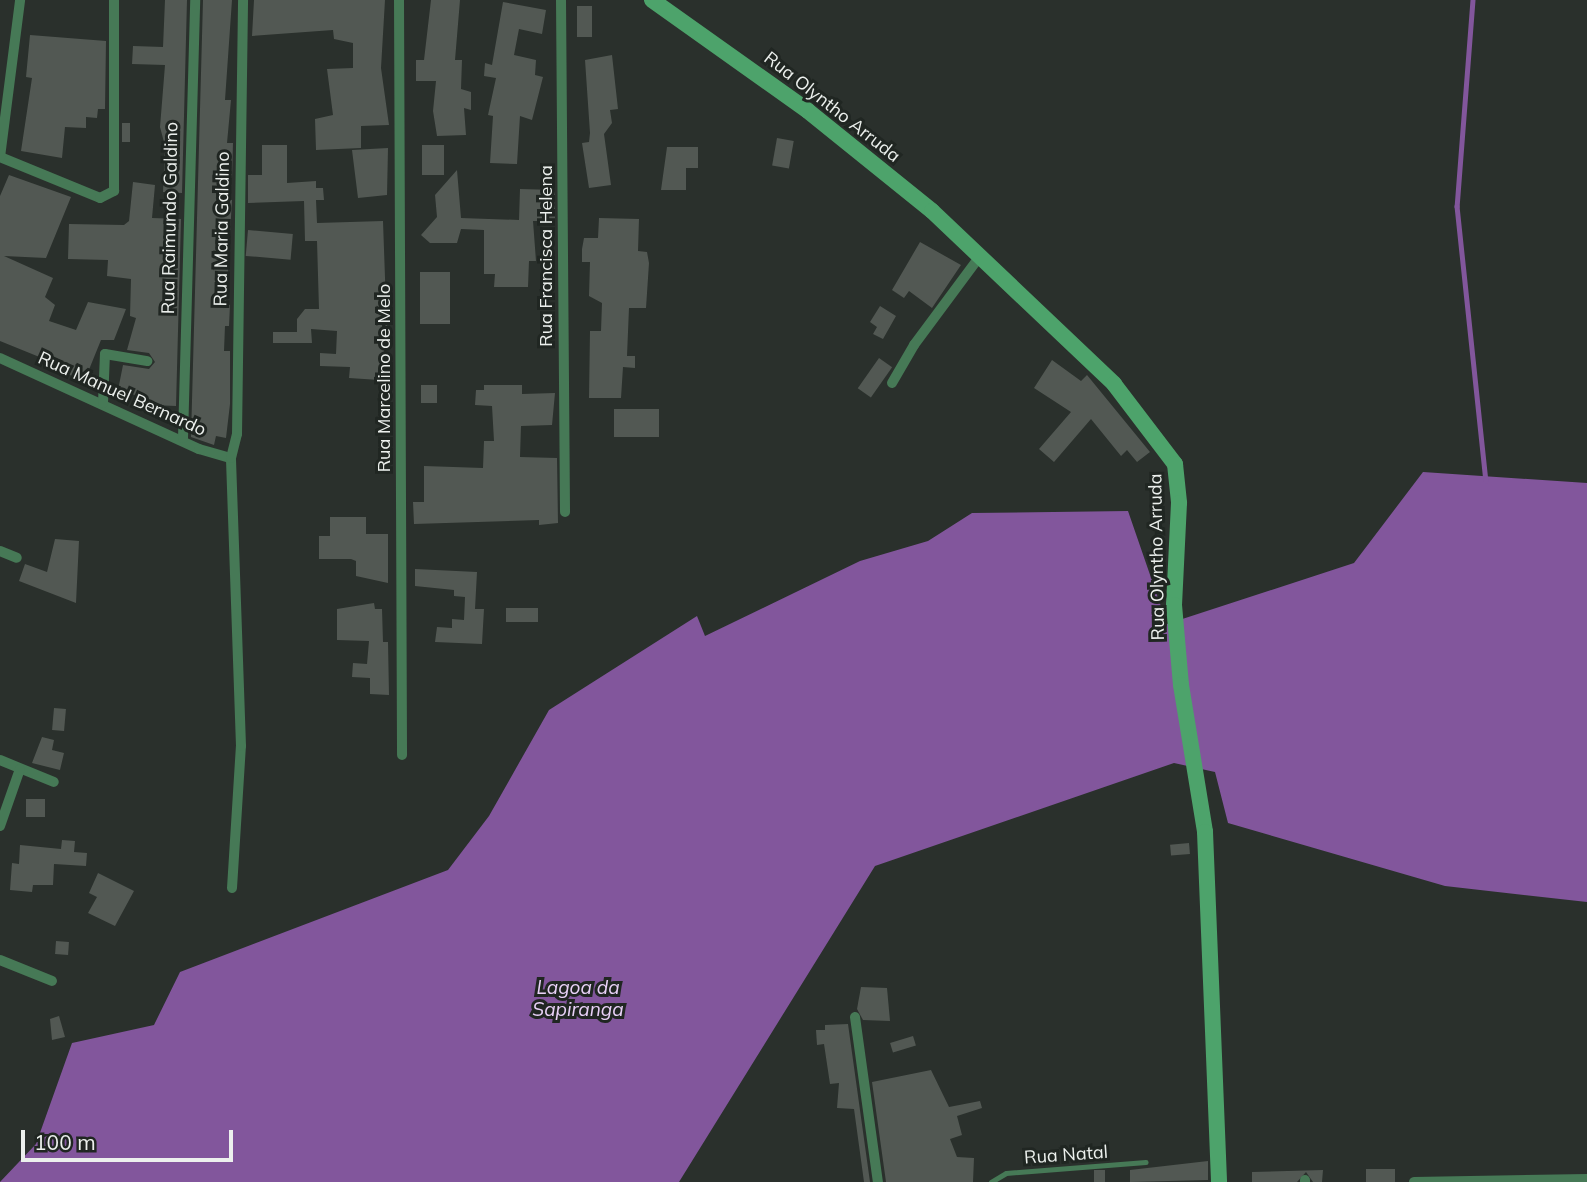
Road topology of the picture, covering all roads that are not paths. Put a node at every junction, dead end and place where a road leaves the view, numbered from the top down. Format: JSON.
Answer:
{"nodes":[{"id":1,"x":20,"y":0,"type":"edge"},
{"id":2,"x":114,"y":0,"type":"edge"},
{"id":3,"x":195,"y":0,"type":"edge"},
{"id":4,"x":243,"y":0,"type":"edge"},
{"id":5,"x":399,"y":0,"type":"edge"},
{"id":6,"x":562,"y":0,"type":"edge"},
{"id":7,"x":652,"y":0,"type":"edge"},
{"id":8,"x":0,"y":157,"type":"edge"},
{"id":9,"x":980,"y":256,"type":"junction"},
{"id":10,"x":0,"y":358,"type":"edge"},
{"id":11,"x":147,"y":361,"type":"dead end"},
{"id":12,"x":892,"y":383,"type":"dead end"},
{"id":13,"x":103,"y":403,"type":"junction"},
{"id":14,"x":183,"y":438,"type":"junction"},
{"id":15,"x":231,"y":458,"type":"junction"},
{"id":16,"x":565,"y":512,"type":"dead end"},
{"id":17,"x":0,"y":551,"type":"edge"},
{"id":18,"x":18,"y":558,"type":"dead end"},
{"id":19,"x":402,"y":755,"type":"dead end"},
{"id":20,"x":0,"y":760,"type":"edge"},
{"id":21,"x":20,"y":768,"type":"junction"},
{"id":22,"x":54,"y":782,"type":"dead end"},
{"id":23,"x":0,"y":826,"type":"edge"},
{"id":24,"x":232,"y":888,"type":"dead end"},
{"id":25,"x":0,"y":960,"type":"edge"},
{"id":26,"x":52,"y":981,"type":"dead end"},
{"id":27,"x":855,"y":1017,"type":"dead end"},
{"id":28,"x":1146,"y":1162,"type":"dead end"},
{"id":29,"x":1587,"y":1180,"type":"edge"},
{"id":30,"x":878,"y":1182,"type":"edge"},
{"id":31,"x":991,"y":1182,"type":"edge"},
{"id":32,"x":1219,"y":1182,"type":"edge"},
{"id":33,"x":1413,"y":1182,"type":"edge"}],
"edges":[{"from":1,"to":8,"type":"street"},
{"from":2,"to":8,"type":"street"},
{"from":3,"to":14,"type":"street","name":"Rua Raimundo Galdino"},
{"from":4,"to":15,"type":"street","name":"Rua Maria Galdino"},
{"from":5,"to":19,"type":"street","name":"Rua Marcelino de Melo"},
{"from":6,"to":16,"type":"street","name":"Rua Francisca Helena"},
{"from":7,"to":9,"type":"street","name":"Rua Olyntho Arruda"},
{"from":9,"to":12,"type":"street"},
{"from":9,"to":32,"type":"street","name":"Rua Olyntho Arruda"},
{"from":10,"to":13,"type":"street","name":"Rua Manuel Bernardo"},
{"from":11,"to":13,"type":"street"},
{"from":13,"to":14,"type":"street","name":"Rua Manuel Bernardo"},
{"from":14,"to":15,"type":"street","name":"Rua Manuel Bernardo"},
{"from":15,"to":24,"type":"street","name":"Rua Maria Galdino"},
{"from":17,"to":18,"type":"street"},
{"from":20,"to":21,"type":"street"},
{"from":21,"to":22,"type":"street"},
{"from":21,"to":23,"type":"street"},
{"from":25,"to":26,"type":"street"},
{"from":27,"to":30,"type":"street"},
{"from":28,"to":31,"type":"lane","name":"Rua Natal"},
{"from":29,"to":33,"type":"street"}]}
